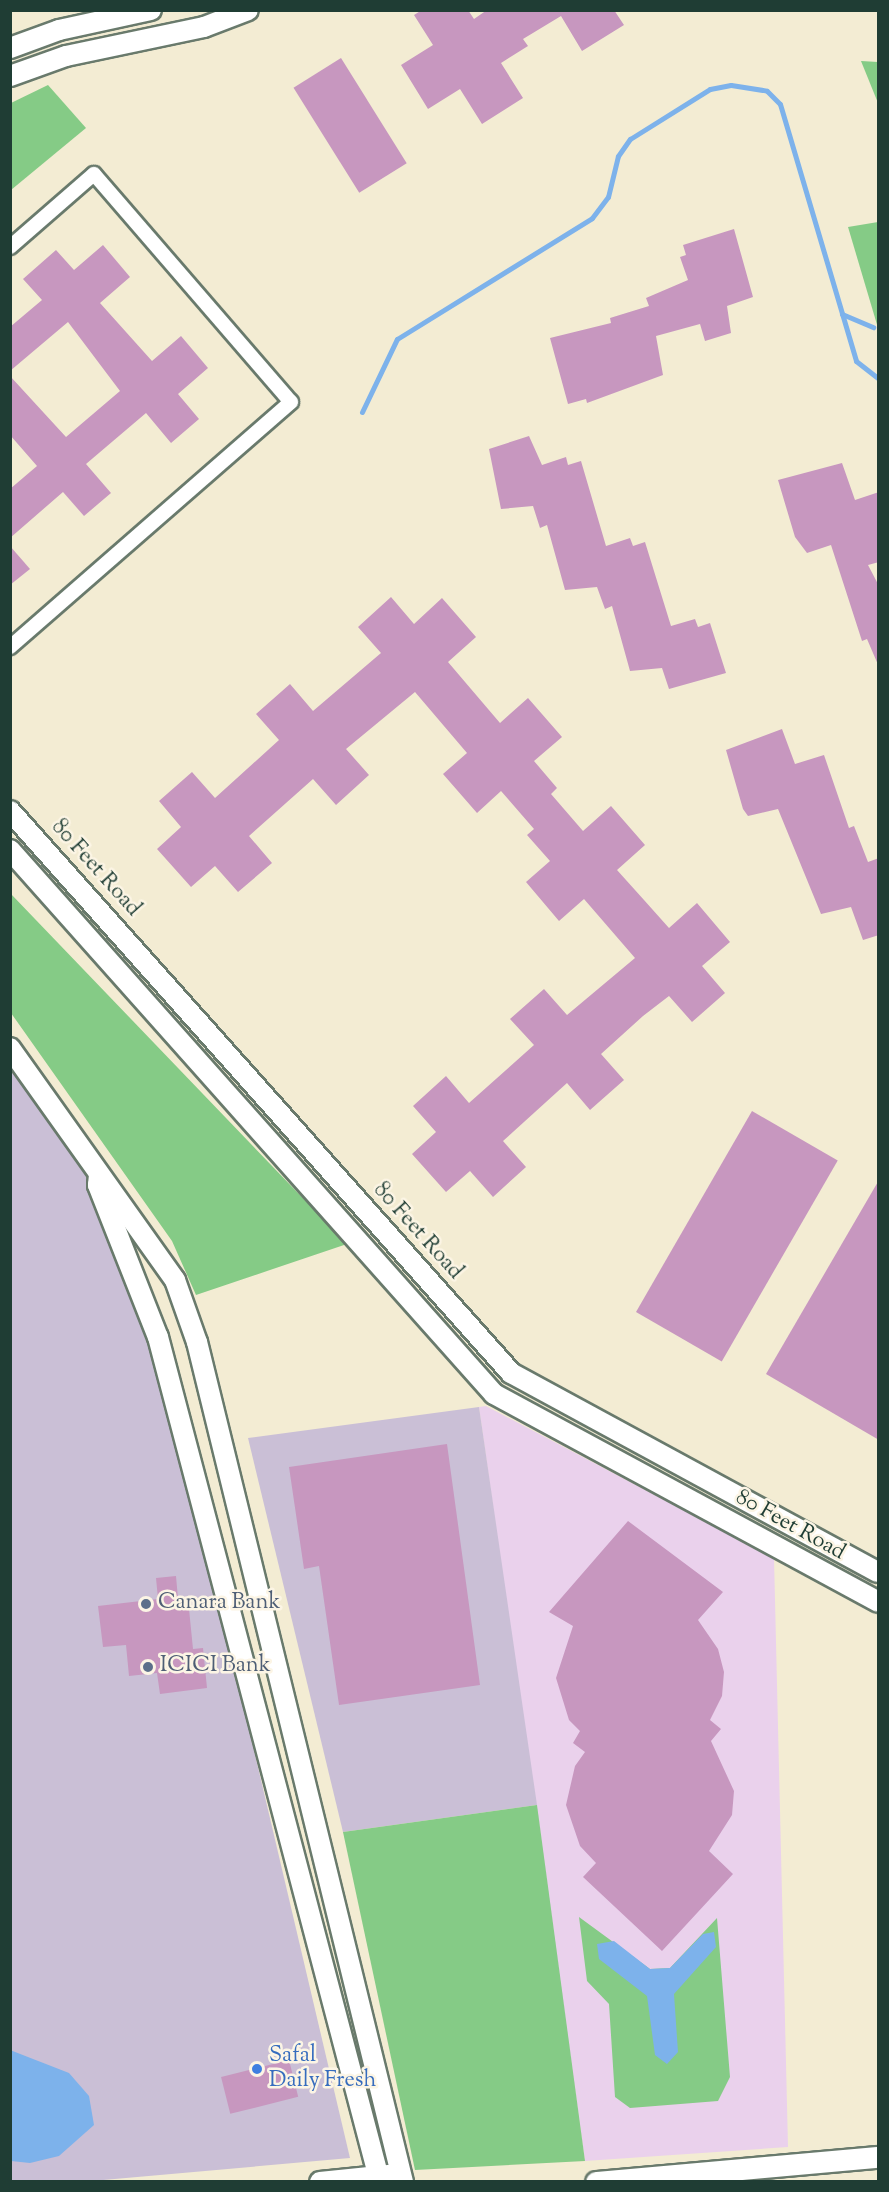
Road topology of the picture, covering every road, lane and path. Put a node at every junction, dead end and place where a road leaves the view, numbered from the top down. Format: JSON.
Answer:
{"nodes":[{"id":1,"x":151,"y":10,"type":"edge"},
{"id":2,"x":248,"y":10,"type":"edge"},
{"id":3,"x":10,"y":48,"type":"edge"},
{"id":4,"x":10,"y":76,"type":"edge"},
{"id":5,"x":10,"y":247,"type":"edge"},
{"id":6,"x":10,"y":647,"type":"edge"},
{"id":7,"x":10,"y":811,"type":"edge"},
{"id":8,"x":10,"y":850,"type":"edge"},
{"id":9,"x":10,"y":1048,"type":"edge"},
{"id":10,"x":100,"y":1173,"type":"junction"},
{"id":11,"x":879,"y":1572,"type":"edge"},
{"id":12,"x":879,"y":1602,"type":"edge"},
{"id":13,"x":368,"y":2035,"type":"junction"},
{"id":14,"x":343,"y":2042,"type":"junction"},
{"id":15,"x":879,"y":2157,"type":"edge"},
{"id":16,"x":402,"y":2178,"type":"edge"},
{"id":17,"x":379,"y":2179,"type":"edge"},
{"id":18,"x":320,"y":2181,"type":"edge"},
{"id":19,"x":596,"y":2181,"type":"edge"}],
"edges":[{"from":1,"to":3,"type":"street"},
{"from":2,"to":4,"type":"street"},
{"from":5,"to":6,"type":"street"},
{"from":7,"to":11,"type":"street","name":"80 Feet Road"},
{"from":8,"to":12,"type":"street","name":"80 Feet Road"},
{"from":9,"to":10,"type":"street"},
{"from":10,"to":13,"type":"street"},
{"from":10,"to":14,"type":"street"},
{"from":13,"to":14,"type":"street"},
{"from":13,"to":16,"type":"street"},
{"from":14,"to":17,"type":"street"},
{"from":15,"to":19,"type":"main road"},
{"from":16,"to":17,"type":"street"},
{"from":17,"to":18,"type":"street"}]}
